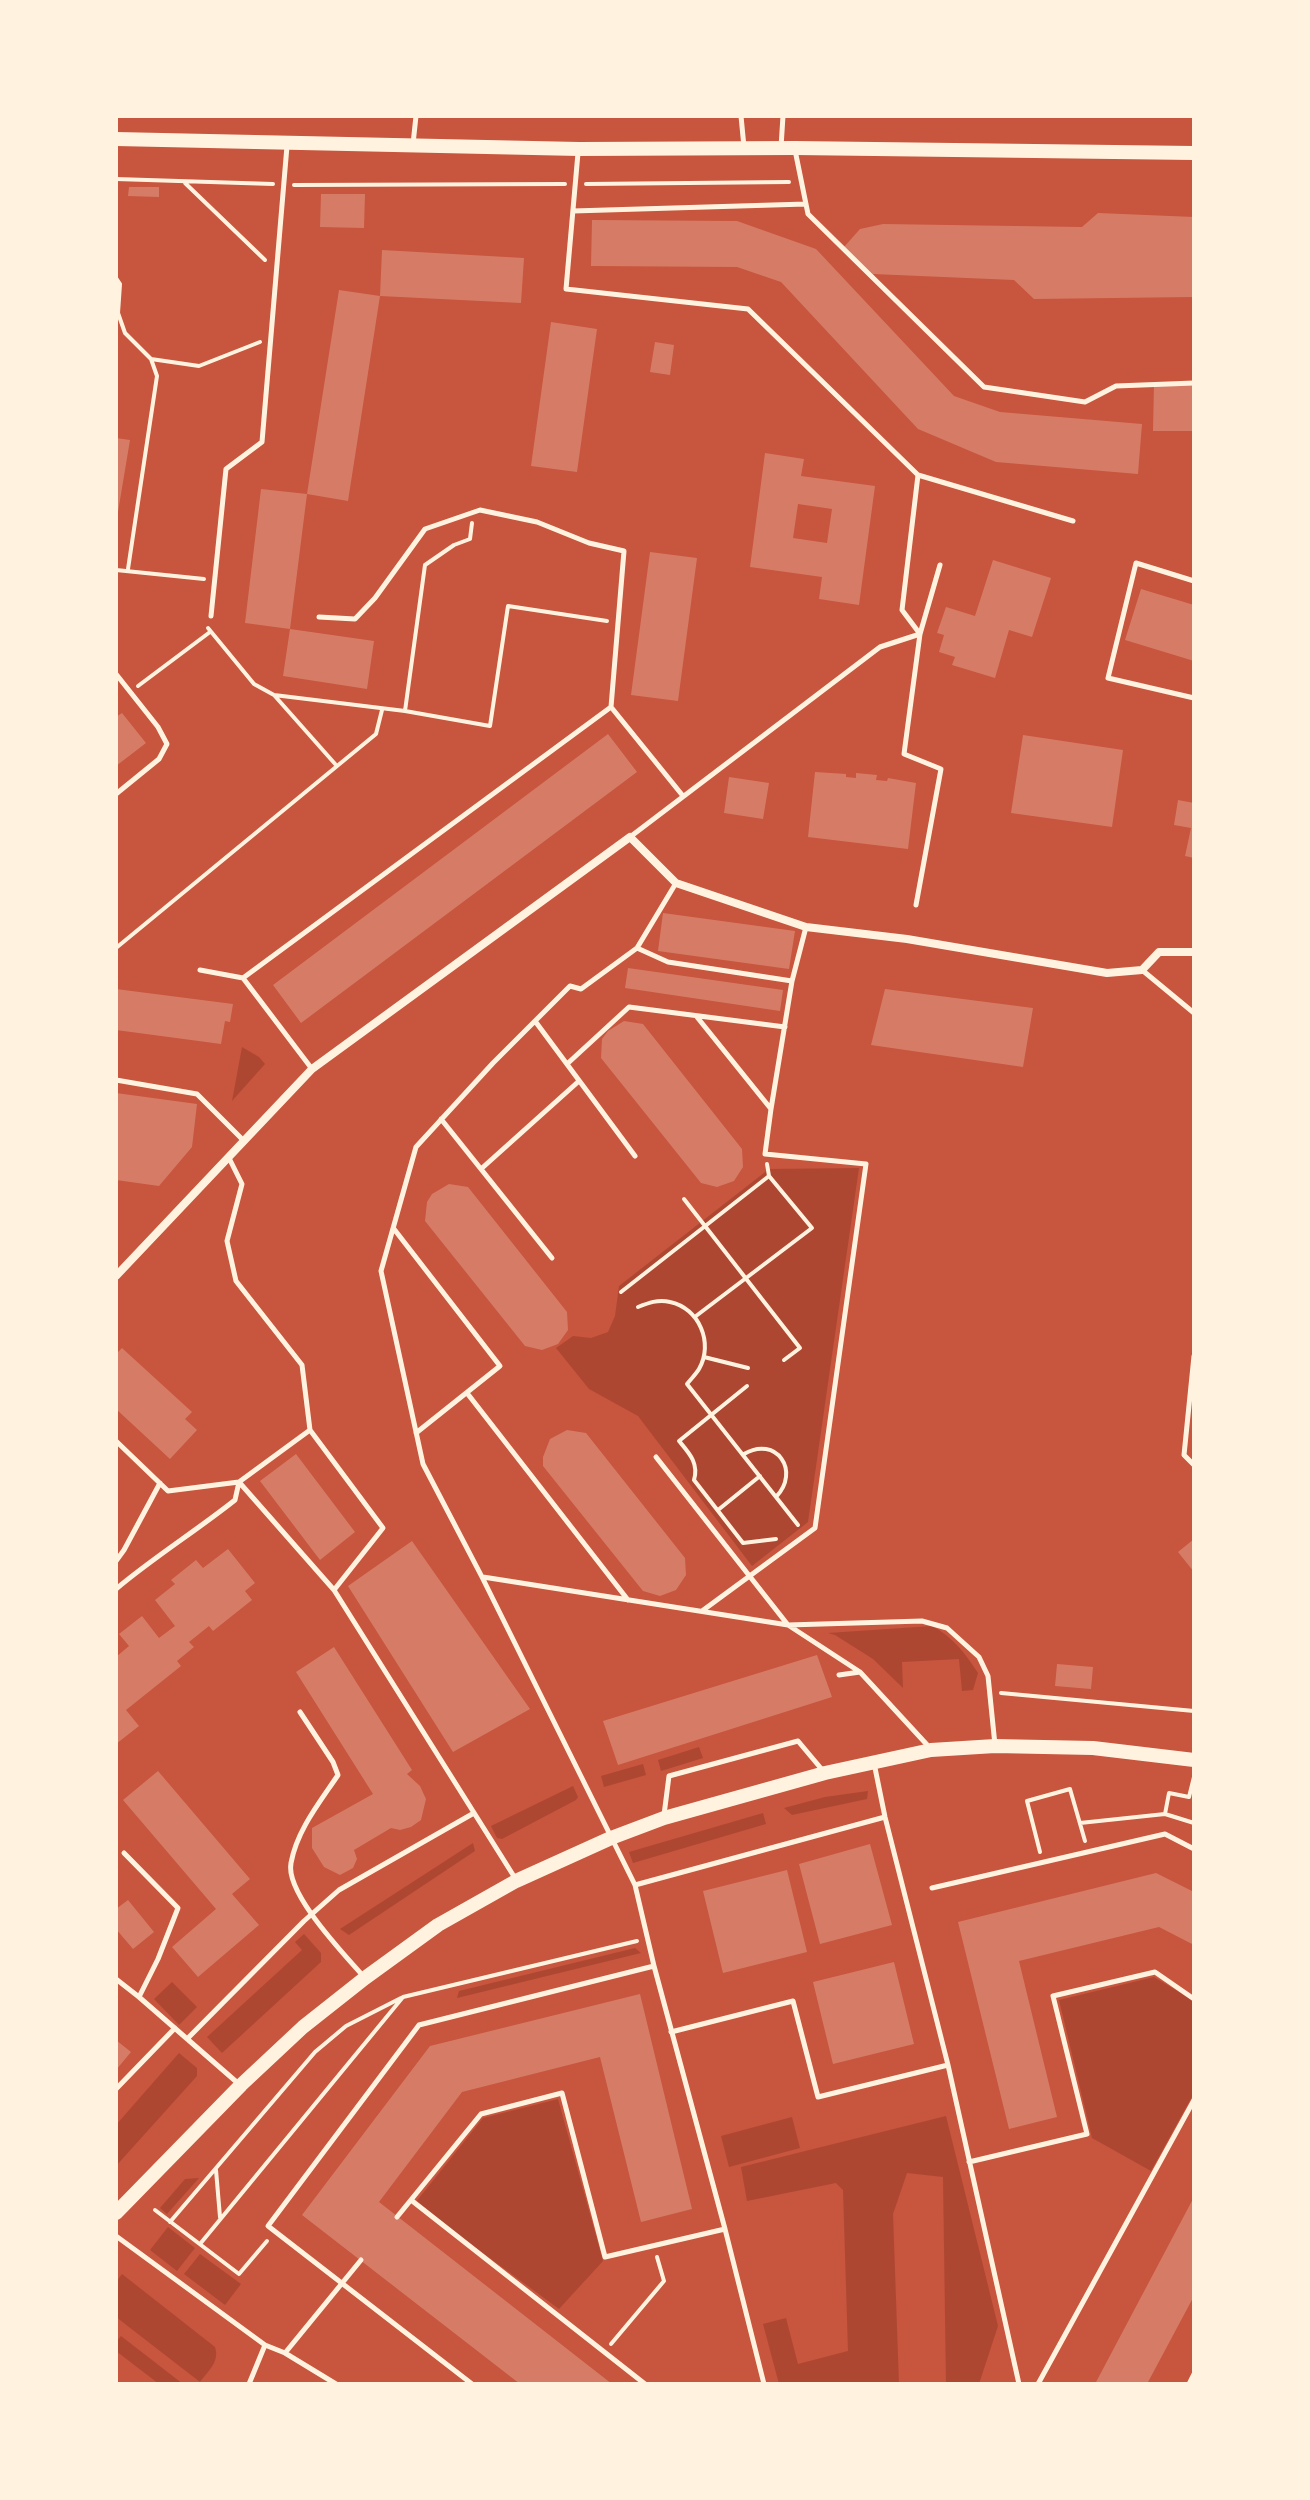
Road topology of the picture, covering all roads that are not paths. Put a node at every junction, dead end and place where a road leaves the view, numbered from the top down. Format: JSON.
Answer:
{"nodes":[{"id":1,"x":416,"y":116,"type":"edge"},
{"id":2,"x":741,"y":116,"type":"edge"},
{"id":3,"x":783,"y":116,"type":"edge"},
{"id":4,"x":116,"y":139,"type":"edge"},
{"id":5,"x":287,"y":142,"type":"junction"},
{"id":6,"x":413,"y":145,"type":"junction"},
{"id":7,"x":744,"y":148,"type":"junction"},
{"id":8,"x":788,"y":148,"type":"junction"},
{"id":9,"x":579,"y":149,"type":"junction"},
{"id":10,"x":1194,"y":153,"type":"edge"},
{"id":11,"x":806,"y":204,"type":"junction"},
{"id":12,"x":573,"y":211,"type":"junction"},
{"id":13,"x":1194,"y":383,"type":"edge"},
{"id":14,"x":918,"y":475,"type":"junction"},
{"id":15,"x":1073,"y":521,"type":"dead end"},
{"id":16,"x":940,"y":565,"type":"dead end"},
{"id":17,"x":1194,"y":581,"type":"edge"},
{"id":18,"x":211,"y":616,"type":"road end"},
{"id":19,"x":319,"y":617,"type":"dead end"},
{"id":20,"x":920,"y":634,"type":"junction"},
{"id":21,"x":116,"y":674,"type":"edge"},
{"id":22,"x":1194,"y":698,"type":"edge"},
{"id":23,"x":611,"y":707,"type":"junction"},
{"id":24,"x":116,"y":794,"type":"edge"},
{"id":25,"x":683,"y":796,"type":"junction"},
{"id":26,"x":630,"y":837,"type":"junction"},
{"id":27,"x":676,"y":883,"type":"junction"},
{"id":28,"x":916,"y":905,"type":"dead end"},
{"id":29,"x":806,"y":927,"type":"junction"},
{"id":30,"x":637,"y":948,"type":"junction"},
{"id":31,"x":1194,"y":952,"type":"edge"},
{"id":32,"x":200,"y":970,"type":"dead end"},
{"id":33,"x":1142,"y":970,"type":"junction"},
{"id":34,"x":243,"y":978,"type":"junction"},
{"id":35,"x":792,"y":981,"type":"junction"},
{"id":36,"x":1194,"y":1013,"type":"edge"},
{"id":37,"x":697,"y":1017,"type":"junction"},
{"id":38,"x":535,"y":1021,"type":"junction"},
{"id":39,"x":785,"y":1027,"type":"junction"},
{"id":40,"x":567,"y":1064,"type":"junction"},
{"id":41,"x":312,"y":1069,"type":"junction"},
{"id":42,"x":116,"y":1080,"type":"edge"},
{"id":43,"x":579,"y":1081,"type":"junction"},
{"id":44,"x":771,"y":1109,"type":"junction"},
{"id":45,"x":441,"y":1119,"type":"junction"},
{"id":46,"x":243,"y":1140,"type":"junction"},
{"id":47,"x":635,"y":1156,"type":"dead end"},
{"id":48,"x":229,"y":1158,"type":"junction"},
{"id":49,"x":481,"y":1169,"type":"junction"},
{"id":50,"x":393,"y":1229,"type":"junction"},
{"id":51,"x":552,"y":1258,"type":"dead end"},
{"id":52,"x":116,"y":1276,"type":"edge"},
{"id":53,"x":1194,"y":1356,"type":"edge"},
{"id":54,"x":467,"y":1393,"type":"junction"},
{"id":55,"x":310,"y":1430,"type":"junction"},
{"id":56,"x":416,"y":1433,"type":"junction"},
{"id":57,"x":116,"y":1441,"type":"edge"},
{"id":58,"x":656,"y":1457,"type":"dead end"},
{"id":59,"x":1194,"y":1465,"type":"edge"},
{"id":60,"x":239,"y":1482,"type":"junction"},
{"id":61,"x":160,"y":1483,"type":"junction"},
{"id":62,"x":116,"y":1561,"type":"edge"},
{"id":63,"x":749,"y":1575,"type":"junction"},
{"id":64,"x":482,"y":1577,"type":"junction"},
{"id":65,"x":116,"y":1589,"type":"edge"},
{"id":66,"x":334,"y":1590,"type":"junction"},
{"id":67,"x":628,"y":1600,"type":"junction"},
{"id":68,"x":702,"y":1611,"type":"junction"},
{"id":69,"x":788,"y":1625,"type":"junction"},
{"id":70,"x":860,"y":1672,"type":"junction"},
{"id":71,"x":839,"y":1675,"type":"dead end"},
{"id":72,"x":300,"y":1712,"type":"dead end"},
{"id":73,"x":995,"y":1746,"type":"junction"},
{"id":74,"x":931,"y":1750,"type":"junction"},
{"id":75,"x":1194,"y":1760,"type":"edge"},
{"id":76,"x":873,"y":1762,"type":"junction"},
{"id":77,"x":825,"y":1773,"type":"junction"},
{"id":78,"x":474,"y":1813,"type":"junction"},
{"id":79,"x":885,"y":1817,"type":"junction"},
{"id":80,"x":664,"y":1818,"type":"junction"},
{"id":81,"x":611,"y":1838,"type":"junction"},
{"id":82,"x":1194,"y":1849,"type":"edge"},
{"id":83,"x":124,"y":1853,"type":"dead end"},
{"id":84,"x":516,"y":1881,"type":"junction"},
{"id":85,"x":635,"y":1885,"type":"junction"},
{"id":86,"x":932,"y":1888,"type":"dead end"},
{"id":87,"x":312,"y":1914,"type":"junction"},
{"id":88,"x":654,"y":1966,"type":"junction"},
{"id":89,"x":365,"y":1978,"type":"junction"},
{"id":90,"x":116,"y":1979,"type":"edge"},
{"id":91,"x":139,"y":1997,"type":"junction"},
{"id":92,"x":1194,"y":1999,"type":"edge"},
{"id":93,"x":175,"y":2028,"type":"junction"},
{"id":94,"x":671,"y":2032,"type":"junction"},
{"id":95,"x":187,"y":2039,"type":"junction"},
{"id":96,"x":948,"y":2065,"type":"junction"},
{"id":97,"x":241,"y":2085,"type":"junction"},
{"id":98,"x":116,"y":2089,"type":"edge"},
{"id":99,"x":1194,"y":2100,"type":"edge"},
{"id":100,"x":969,"y":2162,"type":"junction"},
{"id":101,"x":411,"y":2200,"type":"junction"},
{"id":102,"x":117,"y":2209,"type":"edge"},
{"id":103,"x":397,"y":2217,"type":"dead end"},
{"id":104,"x":725,"y":2229,"type":"junction"},
{"id":105,"x":116,"y":2236,"type":"edge"},
{"id":106,"x":361,"y":2260,"type":"dead end"},
{"id":107,"x":342,"y":2283,"type":"junction"},
{"id":108,"x":265,"y":2345,"type":"junction"},
{"id":109,"x":285,"y":2353,"type":"junction"},
{"id":110,"x":1194,"y":2374,"type":"edge"},
{"id":111,"x":249,"y":2384,"type":"edge"},
{"id":112,"x":336,"y":2384,"type":"edge"},
{"id":113,"x":472,"y":2384,"type":"edge"},
{"id":114,"x":645,"y":2384,"type":"edge"},
{"id":115,"x":764,"y":2384,"type":"edge"},
{"id":116,"x":1019,"y":2384,"type":"edge"},
{"id":117,"x":1038,"y":2384,"type":"edge"},
{"id":118,"x":1189,"y":2384,"type":"edge"}],
"edges":[{"from":1,"to":6,"type":"lane"},
{"from":2,"to":7,"type":"lane"},
{"from":3,"to":8,"type":"lane"},
{"from":4,"to":5,"type":"main road"},
{"from":5,"to":6,"type":"main road"},
{"from":5,"to":18,"type":"lane"},
{"from":6,"to":9,"type":"main road"},
{"from":7,"to":8,"type":"main road"},
{"from":7,"to":9,"type":"main road"},
{"from":8,"to":10,"type":"main road"},
{"from":8,"to":11,"type":"lane"},
{"from":9,"to":12,"type":"lane"},
{"from":11,"to":12,"type":"lane"},
{"from":11,"to":13,"type":"lane"},
{"from":12,"to":14,"type":"lane"},
{"from":14,"to":15,"type":"lane"},
{"from":14,"to":20,"type":"lane"},
{"from":16,"to":20,"type":"lane"},
{"from":17,"to":22,"type":"lane"},
{"from":19,"to":23,"type":"lane"},
{"from":20,"to":25,"type":"lane"},
{"from":20,"to":28,"type":"lane"},
{"from":21,"to":24,"type":"lane"},
{"from":23,"to":25,"type":"lane"},
{"from":23,"to":34,"type":"lane"},
{"from":25,"to":26,"type":"lane"},
{"from":26,"to":27,"type":"street"},
{"from":26,"to":41,"type":"street"},
{"from":27,"to":29,"type":"street"},
{"from":27,"to":30,"type":"lane"},
{"from":29,"to":33,"type":"street"},
{"from":29,"to":35,"type":"lane"},
{"from":30,"to":35,"type":"lane"},
{"from":30,"to":38,"type":"lane"},
{"from":31,"to":33,"type":"street"},
{"from":32,"to":34,"type":"lane"},
{"from":33,"to":36,"type":"lane"},
{"from":34,"to":41,"type":"lane"},
{"from":35,"to":39,"type":"lane"},
{"from":37,"to":39,"type":"lane"},
{"from":37,"to":40,"type":"lane"},
{"from":37,"to":44,"type":"lane"},
{"from":38,"to":40,"type":"lane"},
{"from":38,"to":45,"type":"lane"},
{"from":39,"to":44,"type":"lane"},
{"from":40,"to":43,"type":"lane"},
{"from":41,"to":46,"type":"street"},
{"from":42,"to":46,"type":"lane"},
{"from":43,"to":47,"type":"lane"},
{"from":43,"to":49,"type":"lane"},
{"from":44,"to":63,"type":"lane"},
{"from":45,"to":49,"type":"lane"},
{"from":45,"to":50,"type":"lane"},
{"from":46,"to":48,"type":"street"},
{"from":48,"to":52,"type":"street"},
{"from":48,"to":55,"type":"lane"},
{"from":49,"to":51,"type":"lane"},
{"from":50,"to":54,"type":"lane"},
{"from":50,"to":56,"type":"lane"},
{"from":53,"to":59,"type":"lane"},
{"from":54,"to":56,"type":"lane"},
{"from":54,"to":67,"type":"lane"},
{"from":55,"to":60,"type":"lane"},
{"from":55,"to":66,"type":"lane"},
{"from":56,"to":64,"type":"lane"},
{"from":57,"to":61,"type":"lane"},
{"from":58,"to":63,"type":"lane"},
{"from":60,"to":61,"type":"lane"},
{"from":60,"to":65,"type":"lane"},
{"from":60,"to":66,"type":"lane"},
{"from":61,"to":62,"type":"lane"},
{"from":63,"to":68,"type":"lane"},
{"from":63,"to":69,"type":"lane"},
{"from":64,"to":67,"type":"lane"},
{"from":64,"to":81,"type":"lane"},
{"from":66,"to":78,"type":"lane"},
{"from":67,"to":68,"type":"lane"},
{"from":68,"to":69,"type":"lane"},
{"from":69,"to":70,"type":"lane"},
{"from":69,"to":73,"type":"lane"},
{"from":70,"to":71,"type":"lane"},
{"from":70,"to":74,"type":"lane"},
{"from":72,"to":87,"type":"lane"},
{"from":73,"to":74,"type":"main road"},
{"from":73,"to":75,"type":"main road"},
{"from":74,"to":76,"type":"main road"},
{"from":76,"to":77,"type":"main road"},
{"from":76,"to":79,"type":"lane"},
{"from":77,"to":80,"type":"main road"},
{"from":77,"to":80,"type":"lane"},
{"from":78,"to":84,"type":"lane"},
{"from":78,"to":87,"type":"lane"},
{"from":79,"to":85,"type":"lane"},
{"from":79,"to":96,"type":"lane"},
{"from":80,"to":81,"type":"main road"},
{"from":81,"to":84,"type":"main road"},
{"from":81,"to":85,"type":"lane"},
{"from":82,"to":86,"type":"lane"},
{"from":83,"to":91,"type":"lane"},
{"from":84,"to":89,"type":"main road"},
{"from":85,"to":88,"type":"lane"},
{"from":87,"to":89,"type":"lane"},
{"from":87,"to":95,"type":"lane"},
{"from":88,"to":94,"type":"lane"},
{"from":88,"to":107,"type":"lane"},
{"from":89,"to":97,"type":"main road"},
{"from":90,"to":91,"type":"lane"},
{"from":91,"to":93,"type":"lane"},
{"from":92,"to":100,"type":"lane"},
{"from":93,"to":95,"type":"lane"},
{"from":93,"to":98,"type":"lane"},
{"from":94,"to":96,"type":"lane"},
{"from":94,"to":104,"type":"lane"},
{"from":95,"to":97,"type":"lane"},
{"from":96,"to":100,"type":"lane"},
{"from":97,"to":102,"type":"main road"},
{"from":99,"to":117,"type":"lane"},
{"from":100,"to":116,"type":"lane"},
{"from":101,"to":103,"type":"lane"},
{"from":101,"to":104,"type":"lane"},
{"from":101,"to":114,"type":"lane"},
{"from":104,"to":115,"type":"lane"},
{"from":105,"to":108,"type":"lane"},
{"from":106,"to":107,"type":"lane"},
{"from":107,"to":109,"type":"lane"},
{"from":107,"to":113,"type":"lane"},
{"from":108,"to":109,"type":"lane"},
{"from":108,"to":111,"type":"lane"},
{"from":109,"to":112,"type":"lane"},
{"from":110,"to":118,"type":"lane"}]}
